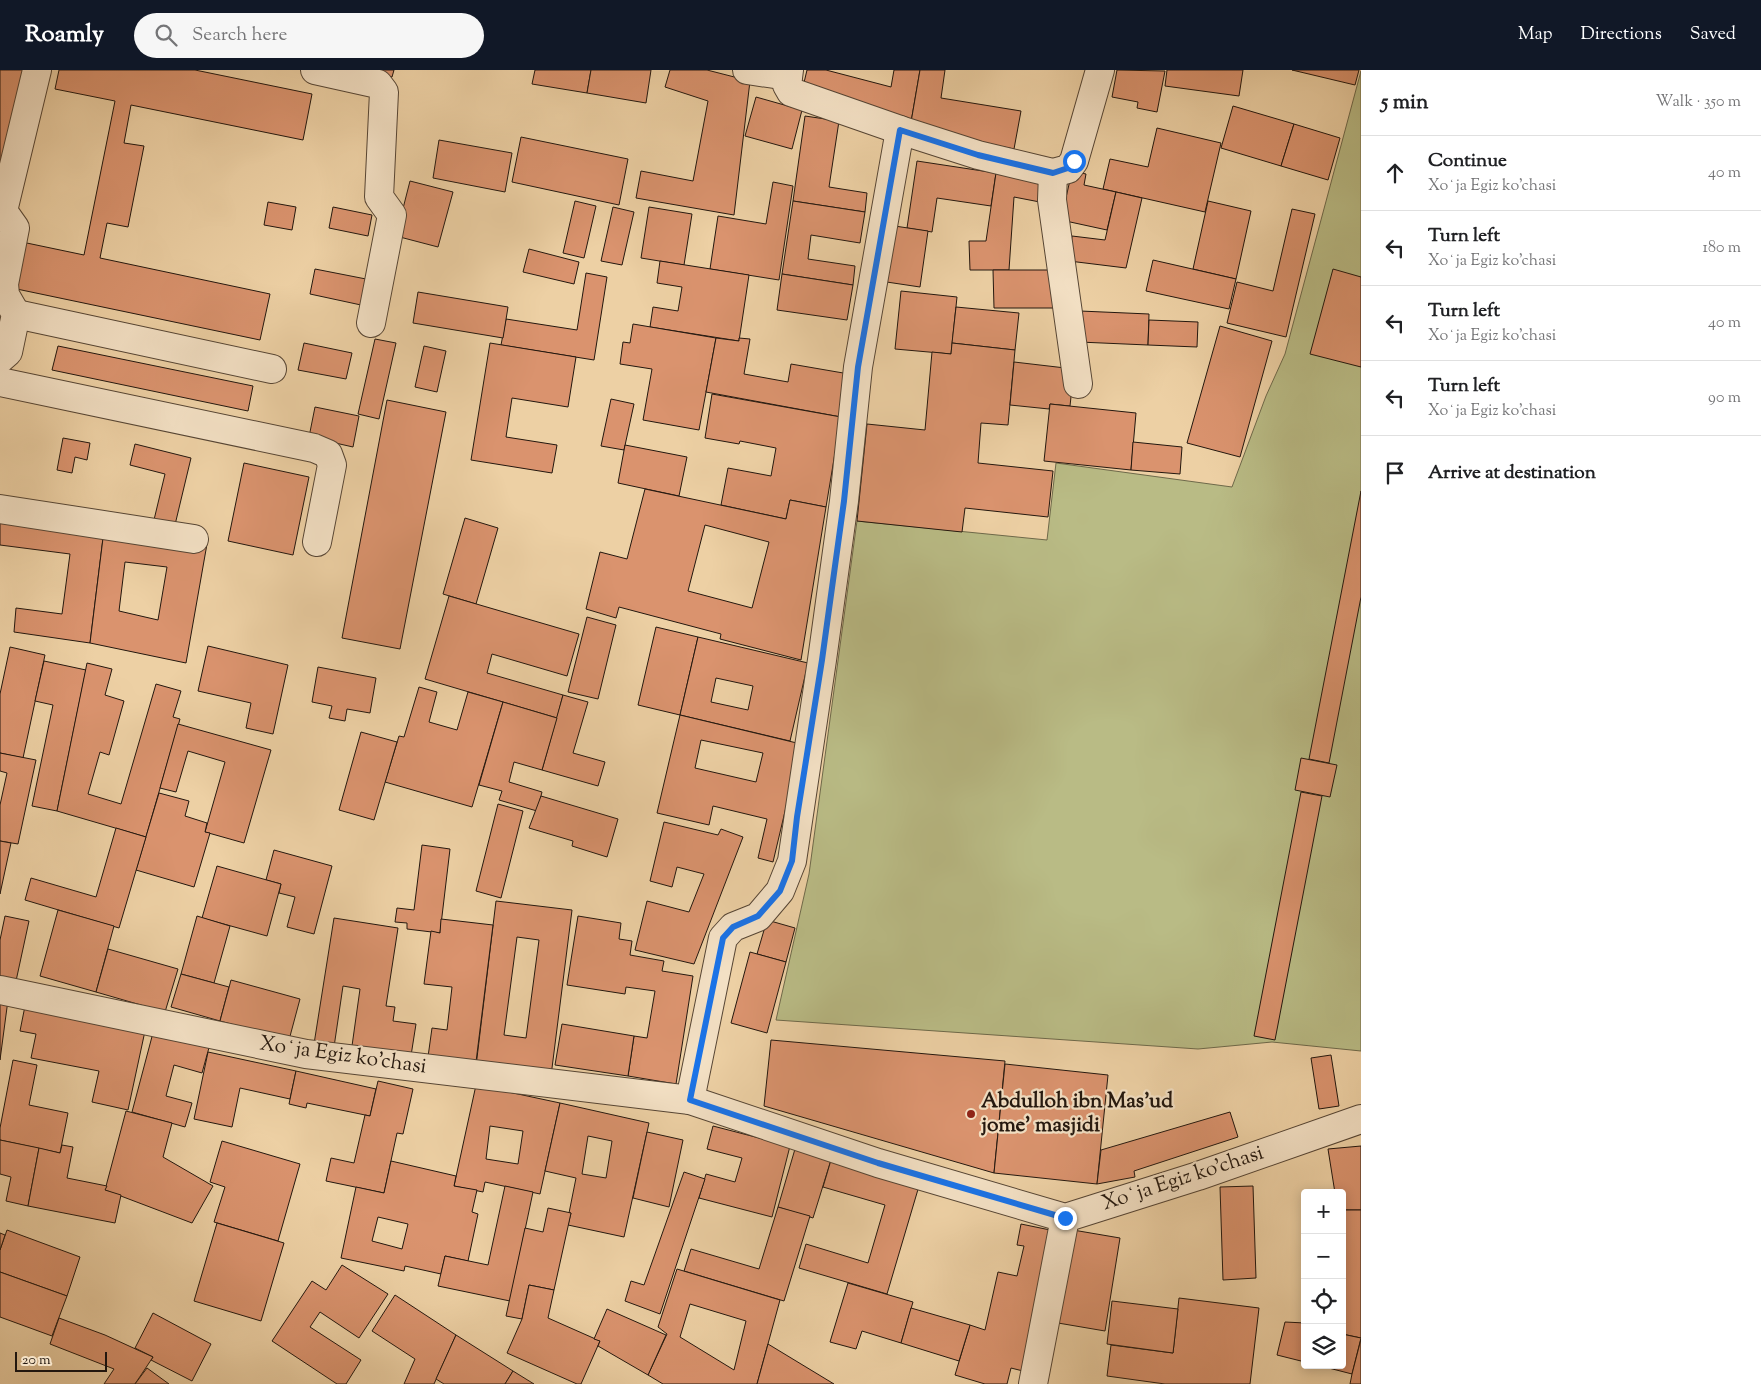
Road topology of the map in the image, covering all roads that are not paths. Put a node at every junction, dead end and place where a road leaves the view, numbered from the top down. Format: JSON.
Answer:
{"nodes":[{"id":1,"x":37,"y":70,"type":"edge"},
{"id":2,"x":315,"y":70,"type":"edge"},
{"id":3,"x":747,"y":70,"type":"edge"},
{"id":4,"x":1100,"y":70,"type":"edge"},
{"id":5,"x":788,"y":73,"type":"edge"},
{"id":6,"x":900,"y":130,"type":"junction"},
{"id":7,"x":1053,"y":173,"type":"junction"},
{"id":8,"x":16,"y":314,"type":"junction"},
{"id":9,"x":371,"y":323,"type":"dead end"},
{"id":10,"x":0,"y":359,"type":"edge"},
{"id":11,"x":272,"y":369,"type":"dead end"},
{"id":12,"x":0,"y":382,"type":"edge"},
{"id":13,"x":1078,"y":384,"type":"dead end"},
{"id":14,"x":0,"y":509,"type":"edge"},
{"id":15,"x":194,"y":539,"type":"dead end"},
{"id":16,"x":317,"y":542,"type":"dead end"},
{"id":17,"x":0,"y":990,"type":"edge"},
{"id":18,"x":690,"y":1100,"type":"junction"},
{"id":19,"x":1361,"y":1119,"type":"edge"},
{"id":20,"x":1065,"y":1218,"type":"junction"},
{"id":21,"x":1032,"y":1384,"type":"edge"}],
"edges":[{"from":1,"to":8,"type":"street"},
{"from":2,"to":9,"type":"street"},
{"from":3,"to":5,"type":"street"},
{"from":4,"to":7,"type":"street"},
{"from":5,"to":6,"type":"street"},
{"from":6,"to":7,"type":"street"},
{"from":6,"to":18,"type":"street"},
{"from":7,"to":13,"type":"street"},
{"from":8,"to":10,"type":"street"},
{"from":8,"to":11,"type":"street"},
{"from":12,"to":16,"type":"street"},
{"from":14,"to":15,"type":"street"},
{"from":17,"to":18,"type":"street","name":"Xoʻja Egiz ko'chasi"},
{"from":18,"to":20,"type":"street","name":"Xoʻja Egiz ko'chasi"},
{"from":19,"to":20,"type":"street","name":"Xoʻja Egiz ko'chasi"},
{"from":20,"to":21,"type":"street"}]}
